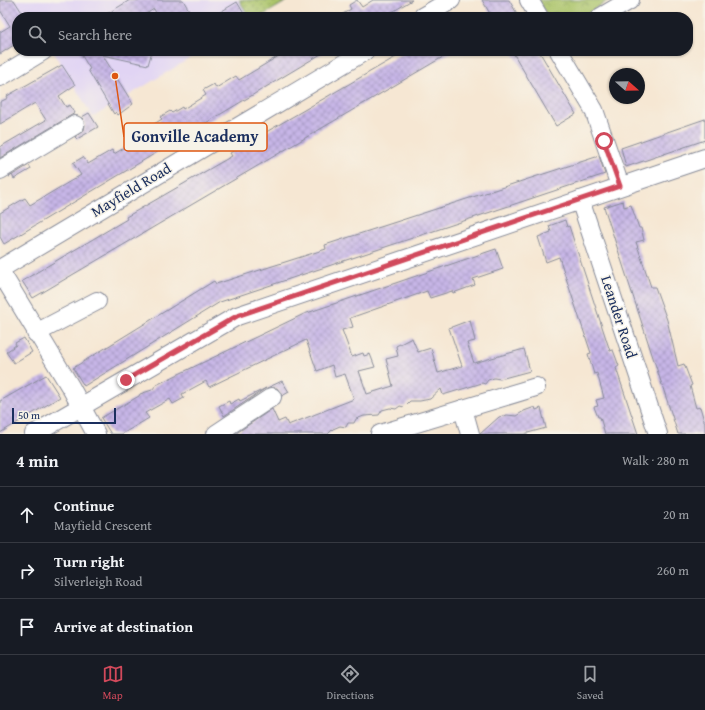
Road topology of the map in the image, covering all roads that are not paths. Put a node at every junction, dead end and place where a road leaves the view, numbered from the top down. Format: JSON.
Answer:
{"nodes":[{"id":1,"x":451,"y":0,"type":"edge"},
{"id":2,"x":529,"y":0,"type":"edge"},
{"id":3,"x":630,"y":0,"type":"edge"},
{"id":4,"x":431,"y":12,"type":"edge"},
{"id":5,"x":536,"y":12,"type":"edge"},
{"id":6,"x":609,"y":12,"type":"edge"},
{"id":7,"x":36,"y":56,"type":"edge"},
{"id":8,"x":357,"y":56,"type":"edge"},
{"id":9,"x":562,"y":56,"type":"edge"},
{"id":10,"x":0,"y":77,"type":"edge"},
{"id":11,"x":75,"y":125,"type":"dead end"},
{"id":12,"x":705,"y":158,"type":"edge"},
{"id":13,"x":0,"y":170,"type":"edge"},
{"id":14,"x":618,"y":179,"type":"junction"},
{"id":15,"x":580,"y":200,"type":"junction"},
{"id":16,"x":0,"y":270,"type":"edge"},
{"id":17,"x":97,"y":301,"type":"dead end"},
{"id":18,"x":36,"y":333,"type":"junction"},
{"id":19,"x":536,"y":387,"type":"dead end"},
{"id":20,"x":272,"y":397,"type":"dead end"},
{"id":21,"x":81,"y":406,"type":"junction"},
{"id":22,"x":463,"y":409,"type":"junction"},
{"id":23,"x":34,"y":434,"type":"edge"},
{"id":24,"x":96,"y":434,"type":"edge"},
{"id":25,"x":216,"y":434,"type":"edge"},
{"id":26,"x":380,"y":434,"type":"edge"},
{"id":27,"x":470,"y":434,"type":"edge"},
{"id":28,"x":658,"y":434,"type":"edge"}],
"edges":[{"from":1,"to":4,"type":"street"},
{"from":2,"to":5,"type":"street"},
{"from":3,"to":6,"type":"street"},
{"from":7,"to":10,"type":"street"},
{"from":8,"to":16,"type":"street","name":"Mayfield Road"},
{"from":9,"to":14,"type":"street"},
{"from":11,"to":13,"type":"street"},
{"from":12,"to":14,"type":"street"},
{"from":14,"to":15,"type":"street"},
{"from":15,"to":21,"type":"street"},
{"from":15,"to":28,"type":"street","name":"Leander Road"},
{"from":16,"to":18,"type":"street"},
{"from":17,"to":18,"type":"street"},
{"from":18,"to":21,"type":"street"},
{"from":19,"to":22,"type":"street"},
{"from":20,"to":25,"type":"street"},
{"from":21,"to":23,"type":"street"},
{"from":21,"to":24,"type":"street"},
{"from":22,"to":26,"type":"street"},
{"from":22,"to":27,"type":"street"}]}
